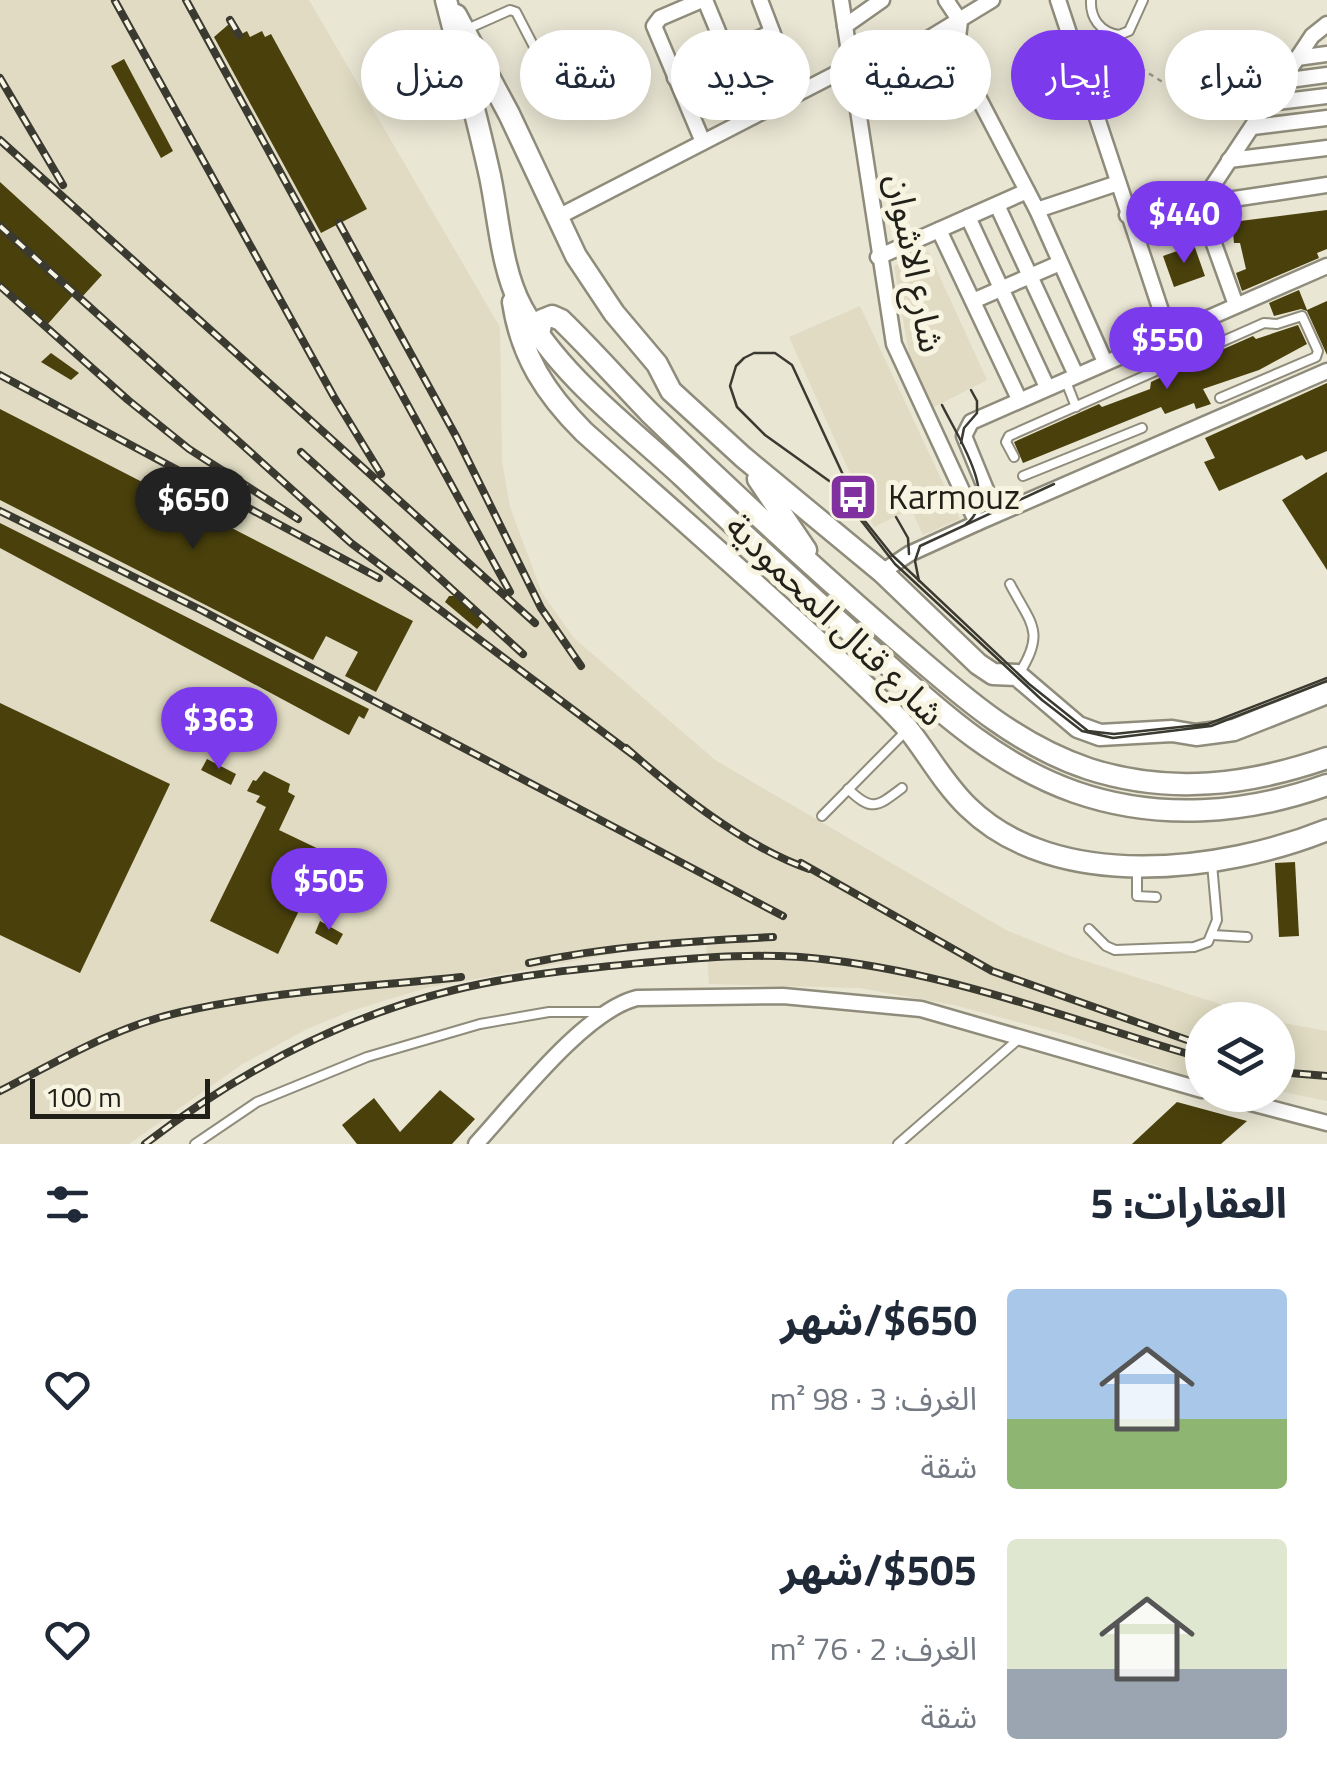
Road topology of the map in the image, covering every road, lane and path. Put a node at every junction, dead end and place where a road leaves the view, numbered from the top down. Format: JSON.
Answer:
{"nodes":[{"id":1,"x":447,"y":0,"type":"edge"},
{"id":2,"x":704,"y":0,"type":"edge"},
{"id":3,"x":760,"y":0,"type":"edge"},
{"id":4,"x":841,"y":0,"type":"edge"},
{"id":5,"x":882,"y":0,"type":"edge"},
{"id":6,"x":946,"y":0,"type":"edge"},
{"id":7,"x":992,"y":0,"type":"edge"},
{"id":8,"x":1058,"y":0,"type":"edge"},
{"id":9,"x":1091,"y":0,"type":"edge"},
{"id":10,"x":1143,"y":0,"type":"edge"},
{"id":11,"x":960,"y":21,"type":"junction"},
{"id":12,"x":1327,"y":24,"type":"edge"},
{"id":13,"x":845,"y":26,"type":"junction"},
{"id":14,"x":466,"y":30,"type":"joint"},
{"id":15,"x":525,"y":30,"type":"edge"},
{"id":16,"x":716,"y":30,"type":"edge"},
{"id":17,"x":771,"y":30,"type":"edge"},
{"id":18,"x":846,"y":30,"type":"edge"},
{"id":19,"x":945,"y":30,"type":"edge"},
{"id":20,"x":1106,"y":30,"type":"edge"},
{"id":21,"x":1129,"y":30,"type":"edge"},
{"id":22,"x":1327,"y":54,"type":"edge"},
{"id":23,"x":1298,"y":57,"type":"edge"},
{"id":24,"x":1298,"y":58,"type":"edge"},
{"id":25,"x":671,"y":69,"type":"edge"},
{"id":26,"x":1327,"y":75,"type":"edge"},
{"id":27,"x":1298,"y":79,"type":"edge"},
{"id":28,"x":500,"y":96,"type":"edge"},
{"id":29,"x":1327,"y":96,"type":"edge"},
{"id":30,"x":1298,"y":100,"type":"edge"},
{"id":31,"x":1327,"y":118,"type":"edge"},
{"id":32,"x":693,"y":120,"type":"edge"},
{"id":33,"x":746,"y":120,"type":"edge"},
{"id":34,"x":859,"y":120,"type":"edge"},
{"id":35,"x":1258,"y":120,"type":"edge"},
{"id":36,"x":1253,"y":127,"type":"junction"},
{"id":37,"x":703,"y":142,"type":"junction"},
{"id":38,"x":1327,"y":148,"type":"edge"},
{"id":39,"x":1229,"y":160,"type":"junction"},
{"id":40,"x":1118,"y":183,"type":"junction"},
{"id":41,"x":1327,"y":185,"type":"edge"},
{"id":42,"x":1027,"y":191,"type":"junction"},
{"id":43,"x":997,"y":205,"type":"junction"},
{"id":44,"x":1200,"y":205,"type":"junction"},
{"id":45,"x":1037,"y":210,"type":"junction"},
{"id":46,"x":1127,"y":215,"type":"junction"},
{"id":47,"x":556,"y":218,"type":"junction"},
{"id":48,"x":968,"y":218,"type":"junction"},
{"id":49,"x":940,"y":230,"type":"junction"},
{"id":50,"x":878,"y":257,"type":"junction"},
{"id":51,"x":1060,"y":263,"type":"junction"},
{"id":52,"x":1327,"y":266,"type":"edge"},
{"id":53,"x":1030,"y":276,"type":"junction"},
{"id":54,"x":511,"y":280,"type":"junction"},
{"id":55,"x":1001,"y":289,"type":"junction"},
{"id":56,"x":973,"y":302,"type":"junction"},
{"id":57,"x":1236,"y":305,"type":"junction"},
{"id":58,"x":539,"y":334,"type":"junction"},
{"id":59,"x":1169,"y":334,"type":"junction"},
{"id":60,"x":1105,"y":362,"type":"junction"},
{"id":61,"x":1327,"y":371,"type":"edge"},
{"id":62,"x":1070,"y":377,"type":"junction"},
{"id":63,"x":1047,"y":387,"type":"junction"},
{"id":64,"x":1220,"y":398,"type":"dead end"},
{"id":65,"x":1018,"y":400,"type":"junction"},
{"id":66,"x":1076,"y":406,"type":"junction"},
{"id":67,"x":1142,"y":428,"type":"dead end"},
{"id":68,"x":966,"y":441,"type":"junction"},
{"id":69,"x":943,"y":452,"type":"junction"},
{"id":70,"x":744,"y":456,"type":"junction"},
{"id":71,"x":1014,"y":456,"type":"dead end"},
{"id":72,"x":1046,"y":467,"type":"junction"},
{"id":73,"x":1023,"y":476,"type":"dead end"},
{"id":74,"x":1055,"y":489,"type":"junction"},
{"id":75,"x":996,"y":514,"type":"junction"},
{"id":76,"x":976,"y":523,"type":"junction"},
{"id":77,"x":882,"y":572,"type":"junction"},
{"id":78,"x":824,"y":576,"type":"junction"},
{"id":79,"x":1010,"y":584,"type":"dead end"},
{"id":80,"x":1017,"y":675,"type":"junction"},
{"id":81,"x":1327,"y":692,"type":"edge"},
{"id":82,"x":908,"y":729,"type":"junction"},
{"id":83,"x":1327,"y":758,"type":"edge"},
{"id":84,"x":1327,"y":785,"type":"edge"},
{"id":85,"x":902,"y":788,"type":"dead end"},
{"id":86,"x":848,"y":789,"type":"junction"},
{"id":87,"x":822,"y":816,"type":"dead end"},
{"id":88,"x":1327,"y":830,"type":"edge"},
{"id":89,"x":1212,"y":860,"type":"junction"},
{"id":90,"x":1136,"y":866,"type":"junction"},
{"id":91,"x":1156,"y":897,"type":"dead end"},
{"id":92,"x":1088,"y":930,"type":"dead end"},
{"id":93,"x":1213,"y":936,"type":"junction"},
{"id":94,"x":1248,"y":938,"type":"dead end"},
{"id":95,"x":603,"y":1012,"type":"junction"},
{"id":96,"x":1021,"y":1037,"type":"junction"},
{"id":97,"x":1185,"y":1085,"type":"edge"},
{"id":98,"x":1285,"y":1112,"type":"edge"},
{"id":99,"x":1327,"y":1123,"type":"edge"},
{"id":100,"x":208,"y":1141,"type":"edge"},
{"id":101,"x":195,"y":1144,"type":"edge"},
{"id":102,"x":476,"y":1144,"type":"edge"},
{"id":103,"x":898,"y":1144,"type":"edge"}],
"edges":[{"from":1,"to":14,"type":"main road","name":"شارع قنال المحمودية"},
{"from":1,"to":54,"type":"main road"},
{"from":2,"to":16,"type":"street"},
{"from":2,"to":25,"type":"street"},
{"from":3,"to":17,"type":"street"},
{"from":4,"to":13,"type":"street","name":"شارع الاشوان"},
{"from":5,"to":13,"type":"street"},
{"from":6,"to":11,"type":"street"},
{"from":7,"to":11,"type":"street"},
{"from":8,"to":40,"type":"street"},
{"from":9,"to":20,"type":"lane"},
{"from":10,"to":21,"type":"lane"},
{"from":11,"to":19,"type":"street"},
{"from":11,"to":42,"type":"street"},
{"from":12,"to":23,"type":"street"},
{"from":13,"to":18,"type":"street","name":"شارع الاشوان"},
{"from":14,"to":15,"type":"lane"},
{"from":22,"to":24,"type":"street"},
{"from":26,"to":27,"type":"street"},
{"from":28,"to":47,"type":"main road","name":"شارع قنال المحمودية"},
{"from":29,"to":30,"type":"street"},
{"from":31,"to":36,"type":"street"},
{"from":32,"to":37,"type":"street"},
{"from":33,"to":37,"type":"street"},
{"from":34,"to":50,"type":"street","name":"شارع الاشوان"},
{"from":35,"to":36,"type":"street"},
{"from":36,"to":39,"type":"street"},
{"from":37,"to":47,"type":"street"},
{"from":38,"to":39,"type":"street"},
{"from":39,"to":44,"type":"street"},
{"from":40,"to":45,"type":"street"},
{"from":40,"to":46,"type":"street"},
{"from":41,"to":44,"type":"street"},
{"from":42,"to":43,"type":"street"},
{"from":42,"to":45,"type":"street"},
{"from":43,"to":48,"type":"street"},
{"from":43,"to":53,"type":"street"},
{"from":44,"to":46,"type":"street"},
{"from":44,"to":57,"type":"street"},
{"from":45,"to":51,"type":"street"},
{"from":46,"to":59,"type":"street"},
{"from":47,"to":70,"type":"main road","name":"شارع قنال المحمودية"},
{"from":48,"to":49,"type":"street"},
{"from":48,"to":55,"type":"street"},
{"from":49,"to":50,"type":"street"},
{"from":49,"to":56,"type":"street"},
{"from":50,"to":69,"type":"street","name":"شارع الاشوان"},
{"from":51,"to":53,"type":"street"},
{"from":51,"to":60,"type":"street"},
{"from":52,"to":57,"type":"street"},
{"from":53,"to":55,"type":"street"},
{"from":53,"to":62,"type":"street"},
{"from":54,"to":58,"type":"main road"},
{"from":54,"to":82,"type":"main road","name":"شارع قنال المحمودية"},
{"from":55,"to":56,"type":"street"},
{"from":55,"to":63,"type":"street"},
{"from":56,"to":65,"type":"street"},
{"from":57,"to":59,"type":"street"},
{"from":58,"to":78,"type":"main road"},
{"from":58,"to":84,"type":"main road"},
{"from":59,"to":60,"type":"street"},
{"from":60,"to":62,"type":"street"},
{"from":61,"to":74,"type":"street"},
{"from":62,"to":63,"type":"street"},
{"from":62,"to":66,"type":"lane"},
{"from":63,"to":65,"type":"street"},
{"from":64,"to":66,"type":"lane"},
{"from":65,"to":68,"type":"street"},
{"from":66,"to":71,"type":"lane"},
{"from":67,"to":72,"type":"lane"},
{"from":68,"to":69,"type":"street"},
{"from":68,"to":75,"type":"street"},
{"from":69,"to":76,"type":"street","name":"شارع الاشوان"},
{"from":70,"to":77,"type":"main road","name":"شارع قنال المحمودية"},
{"from":70,"to":78,"type":"main road"},
{"from":72,"to":73,"type":"lane"},
{"from":72,"to":74,"type":"lane"},
{"from":74,"to":75,"type":"street"},
{"from":75,"to":76,"type":"street"},
{"from":76,"to":77,"type":"street"},
{"from":77,"to":80,"type":"main road","name":"شارع قنال المحمودية"},
{"from":78,"to":83,"type":"main road"},
{"from":79,"to":80,"type":"lane"},
{"from":80,"to":81,"type":"main road","name":"شارع قنال المحمودية"},
{"from":82,"to":86,"type":"lane"},
{"from":82,"to":90,"type":"main road","name":"شارع قنال المحمودية"},
{"from":85,"to":86,"type":"lane"},
{"from":86,"to":87,"type":"lane"},
{"from":88,"to":89,"type":"main road","name":"شارع قنال المحمودية"},
{"from":89,"to":90,"type":"main road","name":"شارع قنال المحمودية"},
{"from":89,"to":93,"type":"lane"},
{"from":90,"to":91,"type":"lane"},
{"from":92,"to":93,"type":"lane"},
{"from":93,"to":94,"type":"lane"},
{"from":95,"to":96,"type":"street"},
{"from":95,"to":100,"type":"lane"},
{"from":95,"to":102,"type":"street"},
{"from":96,"to":97,"type":"street"},
{"from":96,"to":103,"type":"lane"},
{"from":98,"to":99,"type":"street"},
{"from":100,"to":101,"type":"lane"}]}
